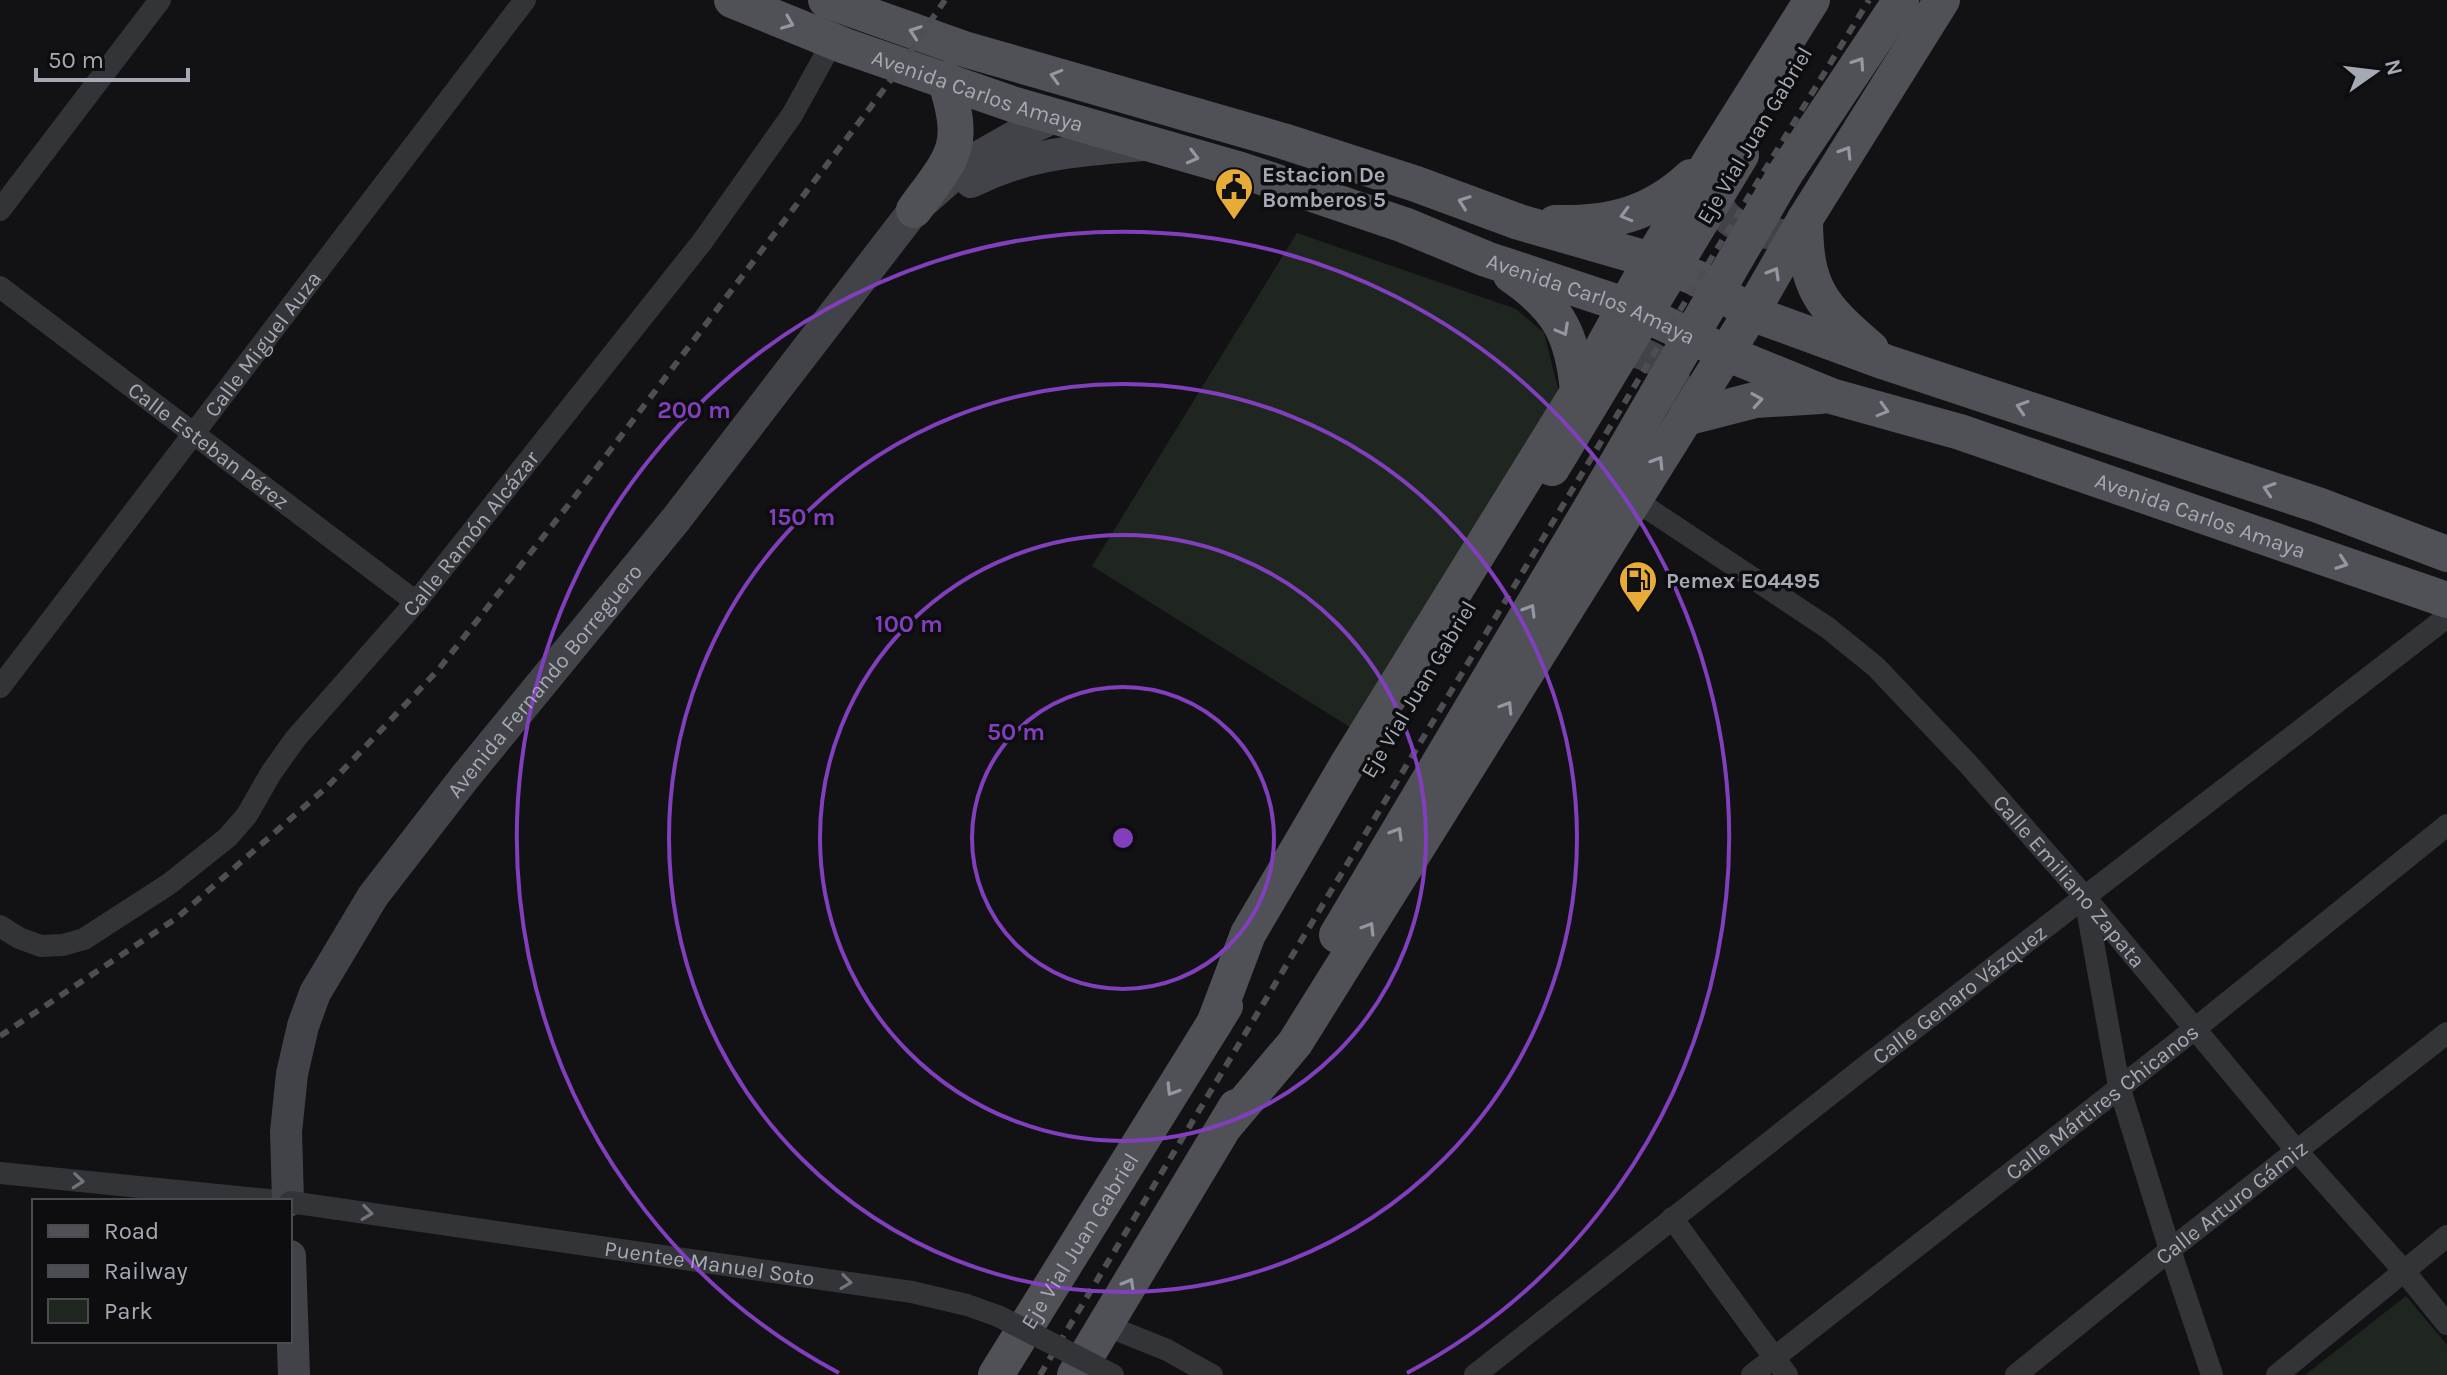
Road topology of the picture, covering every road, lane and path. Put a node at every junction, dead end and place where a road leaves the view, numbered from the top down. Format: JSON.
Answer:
{"nodes":[{"id":1,"x":160,"y":0,"type":"edge"},
{"id":2,"x":525,"y":0,"type":"edge"},
{"id":3,"x":732,"y":0,"type":"edge"},
{"id":4,"x":1812,"y":0,"type":"edge"},
{"id":5,"x":1836,"y":0,"type":"edge"},
{"id":6,"x":1901,"y":0,"type":"edge"},
{"id":7,"x":1942,"y":0,"type":"edge"},
{"id":8,"x":847,"y":3,"type":"edge"},
{"id":9,"x":833,"y":41,"type":"junction"},
{"id":10,"x":945,"y":79,"type":"junction"},
{"id":11,"x":1054,"y":117,"type":"junction"},
{"id":12,"x":1201,"y":117,"type":"junction"},
{"id":13,"x":1252,"y":132,"type":"junction"},
{"id":14,"x":1149,"y":145,"type":"junction"},
{"id":15,"x":1720,"y":159,"type":"junction"},
{"id":16,"x":1241,"y":170,"type":"junction"},
{"id":17,"x":1416,"y":184,"type":"junction"},
{"id":18,"x":0,"y":210,"type":"edge"},
{"id":19,"x":914,"y":210,"type":"junction"},
{"id":20,"x":1519,"y":222,"type":"junction"},
{"id":21,"x":1404,"y":225,"type":"junction"},
{"id":22,"x":1800,"y":228,"type":"junction"},
{"id":23,"x":1486,"y":259,"type":"junction"},
{"id":24,"x":1651,"y":260,"type":"junction"},
{"id":25,"x":0,"y":287,"type":"edge"},
{"id":26,"x":1625,"y":305,"type":"junction"},
{"id":27,"x":1751,"y":313,"type":"junction"},
{"id":28,"x":1603,"y":346,"type":"junction"},
{"id":29,"x":1726,"y":353,"type":"junction"},
{"id":30,"x":1885,"y":362,"type":"junction"},
{"id":31,"x":1578,"y":392,"type":"junction"},
{"id":32,"x":1831,"y":396,"type":"junction"},
{"id":33,"x":1687,"y":415,"type":"junction"},
{"id":34,"x":193,"y":434,"type":"junction"},
{"id":35,"x":1635,"y":500,"type":"junction"},
{"id":36,"x":2447,"y":554,"type":"edge"},
{"id":37,"x":2447,"y":600,"type":"edge"},
{"id":38,"x":416,"y":602,"type":"junction"},
{"id":39,"x":2447,"y":617,"type":"edge"},
{"id":40,"x":0,"y":687,"type":"edge"},
{"id":41,"x":2447,"y":825,"type":"edge"},
{"id":42,"x":2084,"y":896,"type":"junction"},
{"id":43,"x":0,"y":926,"type":"edge"},
{"id":44,"x":1214,"y":1024,"type":"junction"},
{"id":45,"x":2196,"y":1028,"type":"junction"},
{"id":46,"x":2447,"y":1033,"type":"edge"},
{"id":47,"x":2119,"y":1086,"type":"junction"},
{"id":48,"x":1225,"y":1126,"type":"junction"},
{"id":49,"x":2297,"y":1151,"type":"junction"},
{"id":50,"x":0,"y":1173,"type":"edge"},
{"id":51,"x":259,"y":1199,"type":"edge"},
{"id":52,"x":289,"y":1199,"type":"edge"},
{"id":53,"x":292,"y":1202,"type":"edge"},
{"id":54,"x":1672,"y":1218,"type":"junction"},
{"id":55,"x":2447,"y":1236,"type":"edge"},
{"id":56,"x":2170,"y":1250,"type":"junction"},
{"id":57,"x":2404,"y":1271,"type":"junction"},
{"id":58,"x":292,"y":1316,"type":"edge"},
{"id":59,"x":2447,"y":1324,"type":"edge"},
{"id":60,"x":1105,"y":1325,"type":"junction"},
{"id":61,"x":1781,"y":1367,"type":"edge"},
{"id":62,"x":294,"y":1375,"type":"edge"},
{"id":63,"x":996,"y":1375,"type":"edge"},
{"id":64,"x":1075,"y":1375,"type":"edge"},
{"id":65,"x":1113,"y":1375,"type":"edge"},
{"id":66,"x":1212,"y":1375,"type":"edge"},
{"id":67,"x":1475,"y":1375,"type":"edge"},
{"id":68,"x":1752,"y":1375,"type":"edge"},
{"id":69,"x":2016,"y":1375,"type":"edge"},
{"id":70,"x":2212,"y":1375,"type":"edge"},
{"id":71,"x":2277,"y":1375,"type":"edge"}],
"edges":[{"from":1,"to":18,"type":"street"},
{"from":2,"to":34,"type":"street","name":"Calle Miguel Auza"},
{"from":3,"to":9,"type":"main road","name":"Avenida Carlos Amaya","one_way":true},
{"from":4,"to":15,"type":"main road"},
{"from":5,"to":15,"type":"main road","name":"Eje Vial Juan Gabriel"},
{"from":48,"to":6,"type":"main road","one_way":true,"bridge":true},
{"from":22,"to":7,"type":"main road","one_way":true},
{"from":12,"to":8,"type":"main road","name":"Avenida Carlos Amaya","one_way":true},
{"from":9,"to":10,"type":"main road","name":"Avenida Carlos Amaya"},
{"from":9,"to":38,"type":"street","name":"Calle Ramón Alcázar"},
{"from":10,"to":11,"type":"main road","name":"Avenida Carlos Amaya"},
{"from":10,"to":19,"type":"main road"},
{"from":11,"to":12,"type":"main road"},
{"from":11,"to":14,"type":"main road","name":"Avenida Carlos Amaya"},
{"from":11,"to":19,"type":"main road","name":"Avenida Fernando Borreguero"},
{"from":12,"to":13,"type":"main road","name":"Avenida Carlos Amaya"},
{"from":13,"to":16,"type":"main road"},
{"from":13,"to":17,"type":"main road","name":"Avenida Carlos Amaya"},
{"from":14,"to":16,"type":"main road","name":"Avenida Carlos Amaya","one_way":true},
{"from":14,"to":19,"type":"main road"},
{"from":15,"to":20,"type":"main road","one_way":true},
{"from":15,"to":22,"type":"main road"},
{"from":15,"to":24,"type":"main road"},
{"from":15,"to":44,"type":"main road","name":"Eje Vial Juan Gabriel","bridge":true},
{"from":16,"to":21,"type":"main road","name":"Avenida Carlos Amaya"},
{"from":20,"to":17,"type":"main road","name":"Avenida Carlos Amaya","one_way":true},
{"from":17,"to":21,"type":"main road"},
{"from":19,"to":52,"type":"main road","name":"Avenida Fernando Borreguero"},
{"from":20,"to":24,"type":"main road","name":"Avenida Carlos Amaya"},
{"from":21,"to":23,"type":"main road","name":"Avenida Carlos Amaya"},
{"from":27,"to":22,"type":"main road","one_way":true},
{"from":22,"to":30,"type":"main road"},
{"from":23,"to":26,"type":"main road","name":"Avenida Carlos Amaya"},
{"from":23,"to":31,"type":"main road","one_way":true},
{"from":24,"to":26,"type":"main road"},
{"from":24,"to":27,"type":"main road","name":"Avenida Carlos Amaya"},
{"from":25,"to":34,"type":"street","name":"Calle Esteban Pérez"},
{"from":26,"to":28,"type":"main road"},
{"from":26,"to":29,"type":"main road","name":"Avenida Carlos Amaya"},
{"from":27,"to":29,"type":"main road"},
{"from":27,"to":30,"type":"main road","name":"Avenida Carlos Amaya"},
{"from":28,"to":31,"type":"main road"},
{"from":28,"to":33,"type":"main road"},
{"from":29,"to":32,"type":"main road","name":"Avenida Carlos Amaya"},
{"from":29,"to":33,"type":"main road"},
{"from":36,"to":30,"type":"main road","name":"Avenida Carlos Amaya","one_way":true},
{"from":31,"to":44,"type":"main road"},
{"from":33,"to":32,"type":"main road","one_way":true},
{"from":32,"to":37,"type":"main road","name":"Avenida Carlos Amaya","one_way":true},
{"from":35,"to":33,"type":"main road","one_way":true},
{"from":34,"to":38,"type":"street","name":"Calle Esteban Pérez"},
{"from":34,"to":40,"type":"street","name":"Calle Miguel Auza"},
{"from":35,"to":42,"type":"street","name":"Calle Emiliano Zapata"},
{"from":48,"to":35,"type":"main road","one_way":true},
{"from":38,"to":43,"type":"street","name":"Calle Ramón Alcázar"},
{"from":39,"to":42,"type":"street","name":"Calle Genaro Vázquez"},
{"from":41,"to":45,"type":"street","name":"Calle Mártires Chicanos"},
{"from":42,"to":45,"type":"street","name":"Calle Emiliano Zapata"},
{"from":42,"to":47,"type":"street"},
{"from":42,"to":54,"type":"street","name":"Calle Genaro Vázquez"},
{"from":44,"to":63,"type":"main road","name":"Eje Vial Juan Gabriel","one_way":true},
{"from":45,"to":47,"type":"street","name":"Calle Mártires Chicanos"},
{"from":45,"to":49,"type":"street","name":"Calle Emiliano Zapata"},
{"from":46,"to":49,"type":"street","name":"Calle Arturo Gámiz"},
{"from":47,"to":56,"type":"street"},
{"from":47,"to":61,"type":"street","name":"Calle Mártires Chicanos"},
{"from":60,"to":48,"type":"main road","one_way":true},
{"from":49,"to":56,"type":"street","name":"Calle Arturo Gámiz"},
{"from":49,"to":57,"type":"street","name":"Calle Emiliano Zapata"},
{"from":50,"to":51,"type":"street","one_way":true},
{"from":53,"to":65,"type":"street","name":"Puentee Manuel Soto","one_way":true,"bridge":true},
{"from":54,"to":61,"type":"street"},
{"from":54,"to":67,"type":"street","name":"Calle Genaro Vázquez"},
{"from":55,"to":57,"type":"street"},
{"from":56,"to":69,"type":"street","name":"Calle Arturo Gámiz"},
{"from":56,"to":70,"type":"street"},
{"from":57,"to":59,"type":"street","name":"Calle Emiliano Zapata"},
{"from":57,"to":71,"type":"street"},
{"from":58,"to":62,"type":"main road"},
{"from":60,"to":64,"type":"main road"},
{"from":60,"to":66,"type":"street"},
{"from":61,"to":68,"type":"street","name":"Calle Mártires Chicanos"}]}
